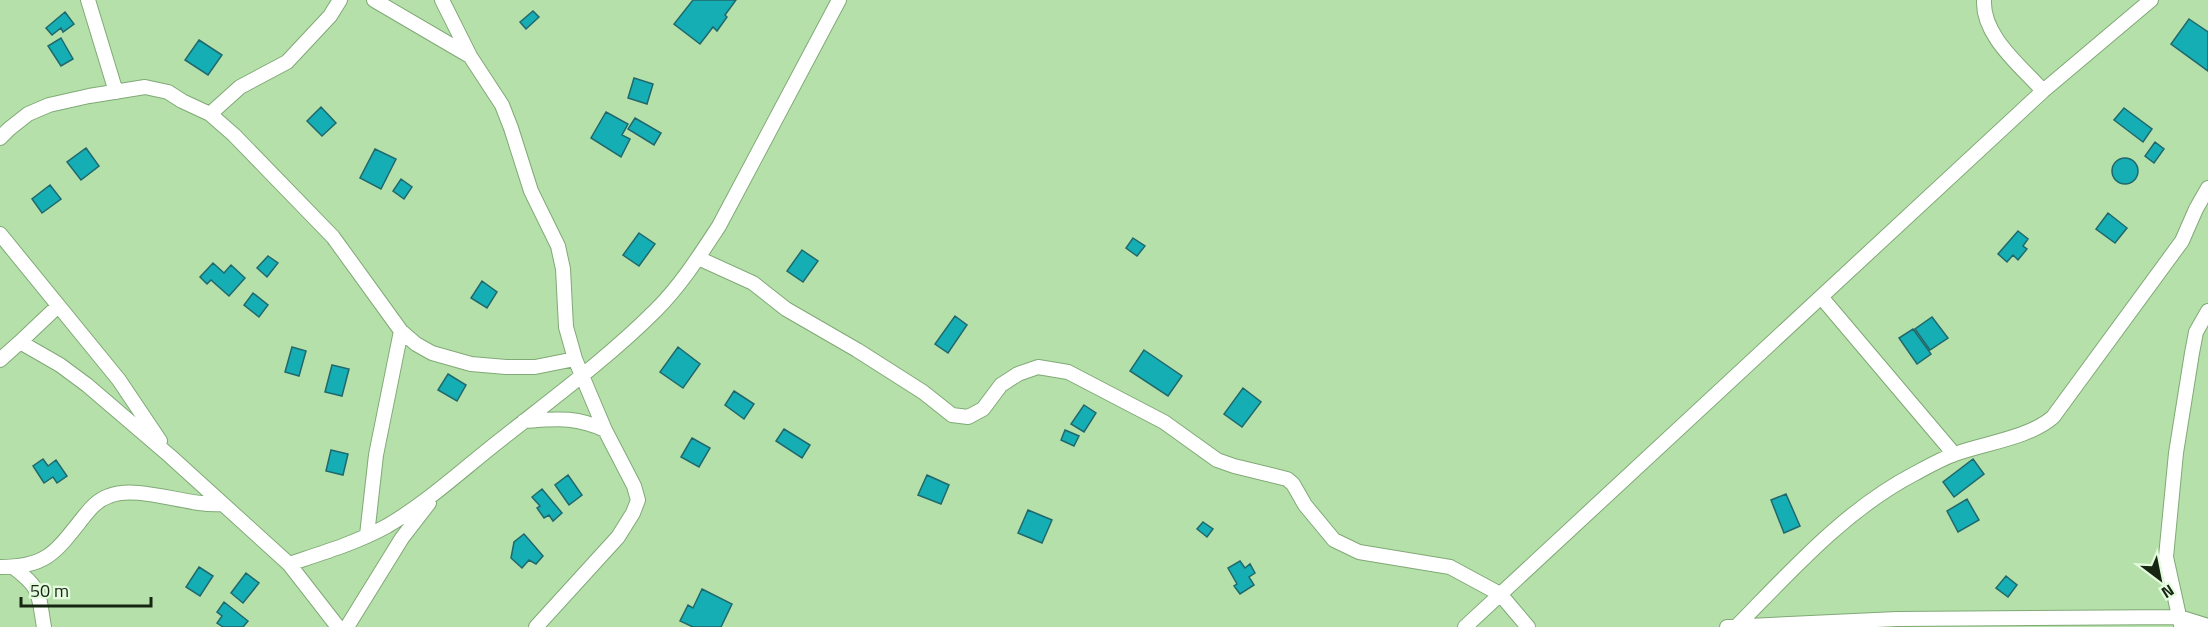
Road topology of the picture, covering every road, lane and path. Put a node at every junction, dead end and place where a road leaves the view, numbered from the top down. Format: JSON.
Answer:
{"nodes":[{"id":1,"x":88,"y":0,"type":"edge"},
{"id":2,"x":340,"y":0,"type":"edge"},
{"id":3,"x":374,"y":0,"type":"edge"},
{"id":4,"x":442,"y":0,"type":"edge"},
{"id":5,"x":840,"y":0,"type":"edge"},
{"id":6,"x":1984,"y":0,"type":"edge"},
{"id":7,"x":2151,"y":0,"type":"edge"},
{"id":8,"x":470,"y":56,"type":"junction"},
{"id":9,"x":2043,"y":91,"type":"junction"},
{"id":10,"x":116,"y":92,"type":"junction"},
{"id":11,"x":210,"y":114,"type":"junction"},
{"id":12,"x":0,"y":138,"type":"edge"},
{"id":13,"x":2208,"y":188,"type":"edge"},
{"id":14,"x":0,"y":234,"type":"edge"},
{"id":15,"x":698,"y":258,"type":"junction"},
{"id":16,"x":1822,"y":298,"type":"junction"},
{"id":17,"x":58,"y":306,"type":"junction"},
{"id":18,"x":2208,"y":311,"type":"edge"},
{"id":19,"x":401,"y":331,"type":"junction"},
{"id":20,"x":20,"y":342,"type":"junction"},
{"id":21,"x":575,"y":359,"type":"junction"},
{"id":22,"x":0,"y":360,"type":"edge"},
{"id":23,"x":582,"y":374,"type":"junction"},
{"id":24,"x":524,"y":421,"type":"junction"},
{"id":25,"x":604,"y":430,"type":"junction"},
{"id":26,"x":1954,"y":454,"type":"junction"},
{"id":27,"x":170,"y":456,"type":"junction"},
{"id":28,"x":434,"y":496,"type":"junction"},
{"id":29,"x":222,"y":504,"type":"junction"},
{"id":30,"x":367,"y":535,"type":"junction"},
{"id":31,"x":289,"y":564,"type":"junction"},
{"id":32,"x":7,"y":567,"type":"edge"},
{"id":33,"x":1500,"y":594,"type":"junction"},
{"id":34,"x":2180,"y":622,"type":"edge"},
{"id":35,"x":1732,"y":626,"type":"edge"},
{"id":36,"x":2208,"y":626,"type":"edge"},
{"id":37,"x":44,"y":627,"type":"edge"},
{"id":38,"x":338,"y":627,"type":"edge"},
{"id":39,"x":347,"y":627,"type":"edge"},
{"id":40,"x":536,"y":627,"type":"edge"},
{"id":41,"x":1466,"y":627,"type":"edge"},
{"id":42,"x":1528,"y":627,"type":"edge"}],
"edges":[{"from":1,"to":10,"type":"street"},
{"from":2,"to":11,"type":"street"},
{"from":3,"to":8,"type":"street"},
{"from":4,"to":8,"type":"street"},
{"from":5,"to":15,"type":"street"},
{"from":6,"to":9,"type":"street"},
{"from":7,"to":9,"type":"street"},
{"from":8,"to":21,"type":"street"},
{"from":9,"to":16,"type":"street"},
{"from":10,"to":11,"type":"street"},
{"from":10,"to":12,"type":"street"},
{"from":11,"to":19,"type":"street"},
{"from":13,"to":26,"type":"street"},
{"from":14,"to":17,"type":"street"},
{"from":15,"to":23,"type":"street"},
{"from":15,"to":33,"type":"street"},
{"from":16,"to":26,"type":"street"},
{"from":16,"to":33,"type":"street"},
{"from":17,"to":20,"type":"street"},
{"from":17,"to":27,"type":"street"},
{"from":18,"to":34,"type":"street"},
{"from":19,"to":21,"type":"street"},
{"from":19,"to":30,"type":"street"},
{"from":20,"to":22,"type":"street"},
{"from":20,"to":27,"type":"street"},
{"from":21,"to":23,"type":"street"},
{"from":23,"to":24,"type":"street"},
{"from":23,"to":25,"type":"street"},
{"from":24,"to":25,"type":"street"},
{"from":24,"to":28,"type":"street"},
{"from":25,"to":40,"type":"street"},
{"from":26,"to":35,"type":"street"},
{"from":27,"to":29,"type":"street"},
{"from":28,"to":30,"type":"street"},
{"from":28,"to":39,"type":"street"},
{"from":29,"to":31,"type":"street"},
{"from":29,"to":32,"type":"street"},
{"from":30,"to":31,"type":"street"},
{"from":31,"to":38,"type":"street"},
{"from":32,"to":37,"type":"street"},
{"from":33,"to":41,"type":"street"},
{"from":33,"to":42,"type":"street"},
{"from":34,"to":35,"type":"street"},
{"from":34,"to":36,"type":"street"}]}
